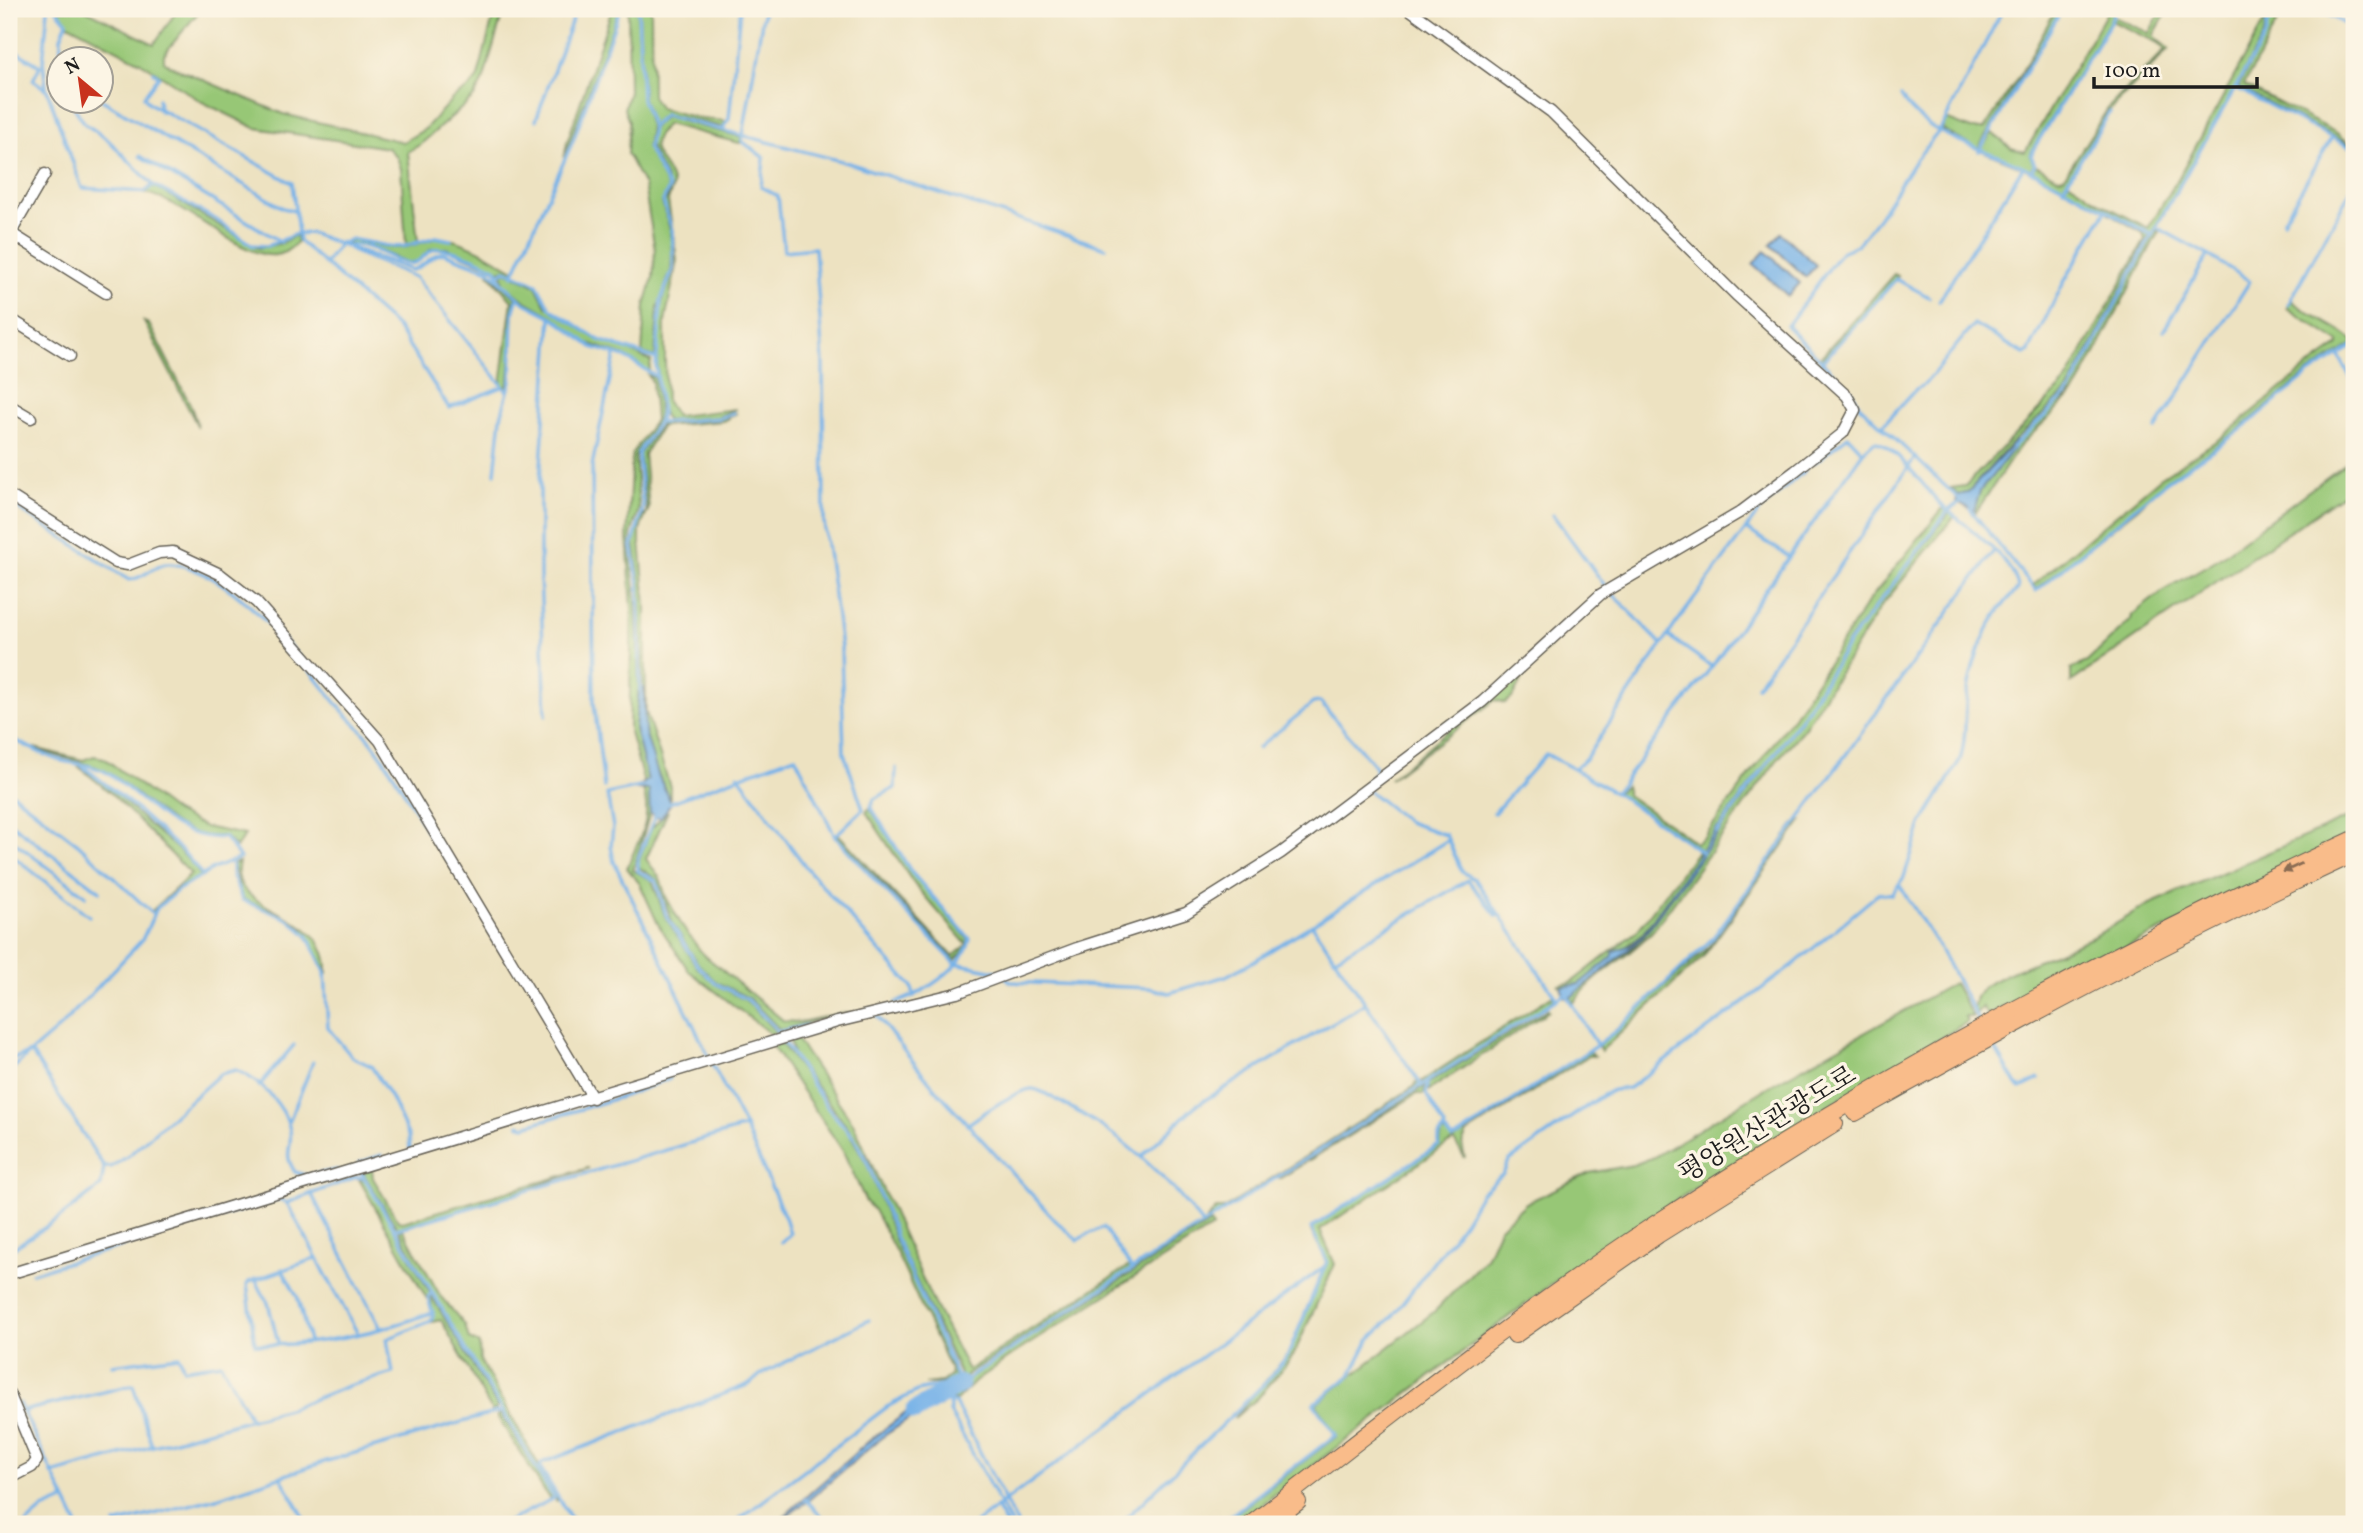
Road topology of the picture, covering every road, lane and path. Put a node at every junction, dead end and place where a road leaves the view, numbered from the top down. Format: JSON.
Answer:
{"nodes":[{"id":1,"x":1409,"y":9,"type":"edge"},
{"id":2,"x":45,"y":174,"type":"dead end"},
{"id":3,"x":9,"y":234,"type":"edge"},
{"id":4,"x":106,"y":293,"type":"dead end"},
{"id":5,"x":9,"y":318,"type":"edge"},
{"id":6,"x":70,"y":356,"type":"dead end"},
{"id":7,"x":9,"y":405,"type":"edge"},
{"id":8,"x":31,"y":418,"type":"dead end"},
{"id":9,"x":9,"y":495,"type":"edge"},
{"id":10,"x":2354,"y":839,"type":"edge"},
{"id":11,"x":2354,"y":854,"type":"edge"},
{"id":12,"x":1985,"y":1032,"type":"junction"},
{"id":13,"x":593,"y":1098,"type":"junction"},
{"id":14,"x":9,"y":1274,"type":"edge"},
{"id":15,"x":9,"y":1393,"type":"edge"},
{"id":16,"x":9,"y":1479,"type":"edge"},
{"id":17,"x":1251,"y":1524,"type":"edge"},
{"id":18,"x":1269,"y":1524,"type":"edge"}],
"edges":[{"from":1,"to":13,"type":"street"},
{"from":2,"to":3,"type":"street"},
{"from":3,"to":4,"type":"street"},
{"from":5,"to":6,"type":"street"},
{"from":7,"to":8,"type":"street"},
{"from":9,"to":13,"type":"street"},
{"from":10,"to":12,"type":"highway","name":"평양원산관광도로","one_way":true},
{"from":11,"to":12,"type":"highway"},
{"from":12,"to":17,"type":"highway","name":"평양원산관광도로"},
{"from":12,"to":18,"type":"highway"},
{"from":13,"to":14,"type":"street"},
{"from":15,"to":16,"type":"street"}]}
